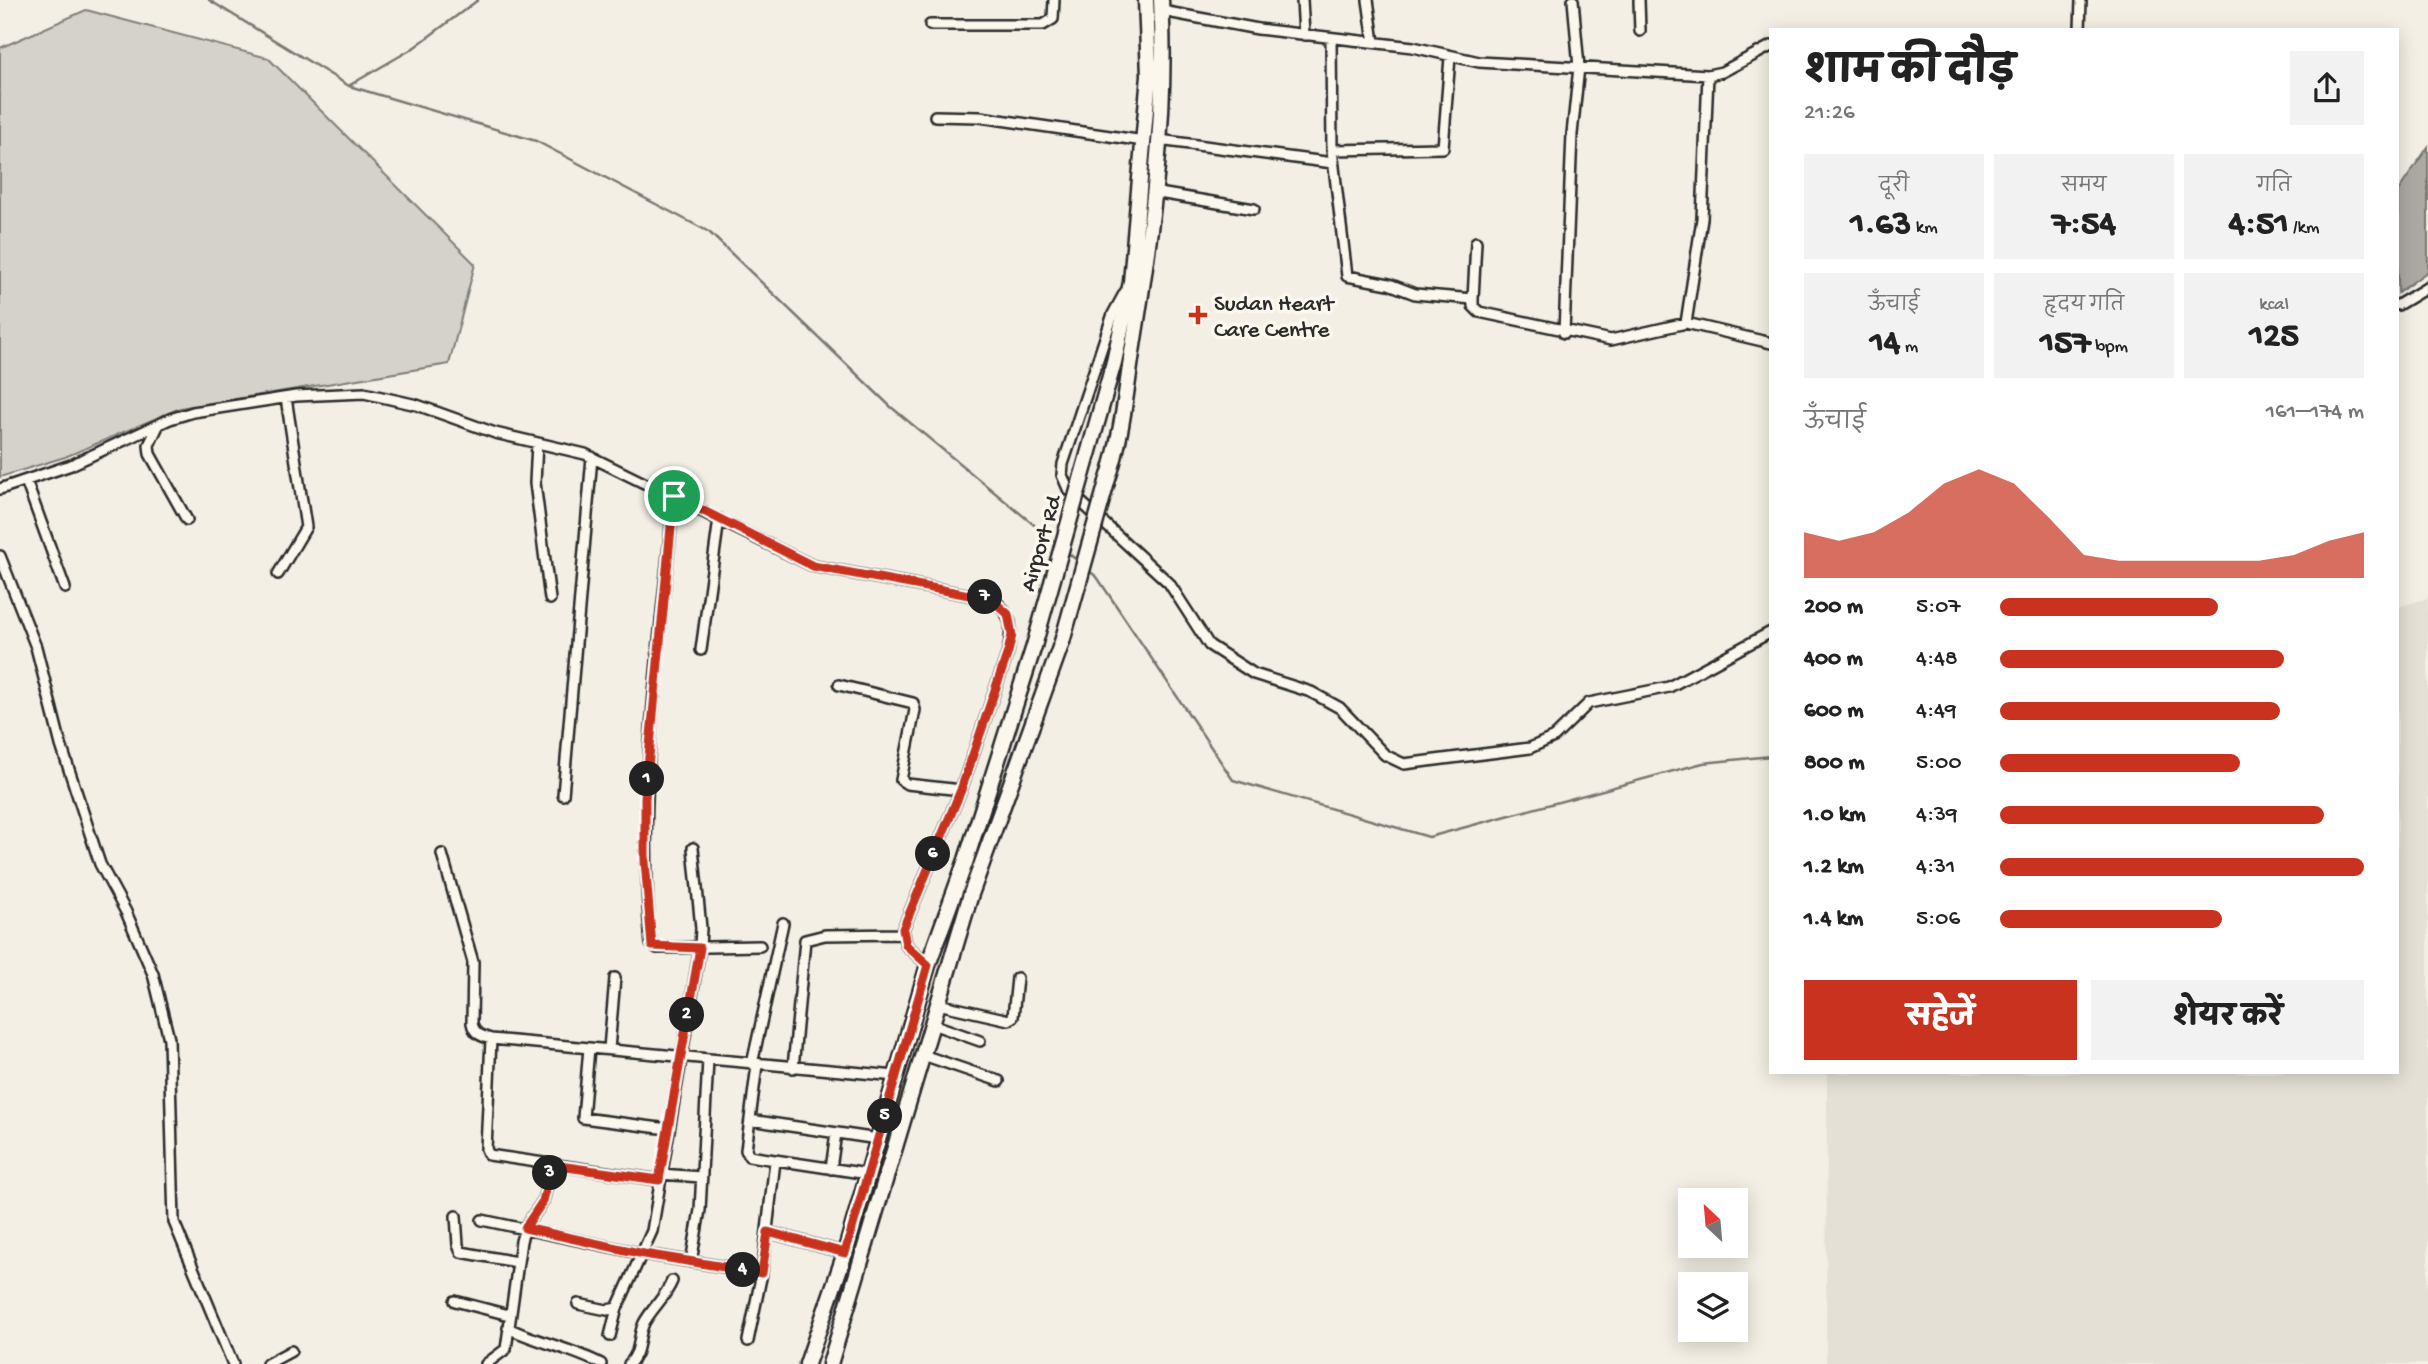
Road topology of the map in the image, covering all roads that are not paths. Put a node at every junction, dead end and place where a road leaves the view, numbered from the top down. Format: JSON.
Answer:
{"nodes":[{"id":1,"x":1054,"y":0,"type":"edge"},
{"id":2,"x":1146,"y":0,"type":"edge"},
{"id":3,"x":1302,"y":0,"type":"edge"},
{"id":4,"x":1368,"y":0,"type":"edge"},
{"id":5,"x":1573,"y":0,"type":"edge"},
{"id":6,"x":1639,"y":0,"type":"edge"},
{"id":7,"x":2081,"y":0,"type":"edge"},
{"id":8,"x":1161,"y":6,"type":"edge"},
{"id":9,"x":930,"y":25,"type":"dead end"},
{"id":10,"x":2080,"y":28,"type":"edge"},
{"id":11,"x":1640,"y":31,"type":"dead end"},
{"id":12,"x":1304,"y":35,"type":"junction"},
{"id":13,"x":1331,"y":39,"type":"junction"},
{"id":14,"x":1374,"y":42,"type":"junction"},
{"id":15,"x":1769,"y":47,"type":"edge"},
{"id":16,"x":1450,"y":57,"type":"junction"},
{"id":17,"x":1579,"y":67,"type":"junction"},
{"id":18,"x":1709,"y":75,"type":"junction"},
{"id":19,"x":935,"y":116,"type":"dead end"},
{"id":20,"x":1152,"y":141,"type":"junction"},
{"id":21,"x":1332,"y":150,"type":"junction"},
{"id":22,"x":1333,"y":163,"type":"junction"},
{"id":23,"x":1153,"y":192,"type":"junction"},
{"id":24,"x":1254,"y":209,"type":"dead end"},
{"id":25,"x":1476,"y":242,"type":"dead end"},
{"id":26,"x":1130,"y":285,"type":"junction"},
{"id":27,"x":2428,"y":287,"type":"edge"},
{"id":28,"x":1473,"y":299,"type":"junction"},
{"id":29,"x":2399,"y":304,"type":"edge"},
{"id":30,"x":1686,"y":323,"type":"junction"},
{"id":31,"x":1564,"y":333,"type":"junction"},
{"id":32,"x":1769,"y":343,"type":"edge"},
{"id":33,"x":286,"y":398,"type":"junction"},
{"id":34,"x":159,"y":424,"type":"junction"},
{"id":35,"x":537,"y":443,"type":"junction"},
{"id":36,"x":592,"y":457,"type":"junction"},
{"id":37,"x":26,"y":481,"type":"junction"},
{"id":38,"x":0,"y":489,"type":"edge"},
{"id":39,"x":674,"y":496,"type":"junction"},
{"id":40,"x":719,"y":519,"type":"junction"},
{"id":41,"x":187,"y":520,"type":"dead end"},
{"id":42,"x":0,"y":556,"type":"edge"},
{"id":43,"x":278,"y":574,"type":"dead end"},
{"id":44,"x":65,"y":588,"type":"dead end"},
{"id":45,"x":550,"y":599,"type":"dead end"},
{"id":46,"x":1769,"y":633,"type":"edge"},
{"id":47,"x":701,"y":650,"type":"dead end"},
{"id":48,"x":839,"y":685,"type":"dead end"},
{"id":49,"x":961,"y":790,"type":"junction"},
{"id":50,"x":563,"y":795,"type":"dead end"},
{"id":51,"x":693,"y":849,"type":"dead end"},
{"id":52,"x":442,"y":854,"type":"dead end"},
{"id":53,"x":783,"y":923,"type":"dead end"},
{"id":54,"x":902,"y":934,"type":"junction"},
{"id":55,"x":760,"y":946,"type":"dead end"},
{"id":56,"x":700,"y":948,"type":"junction"},
{"id":57,"x":928,"y":965,"type":"junction"},
{"id":58,"x":615,"y":978,"type":"dead end"},
{"id":59,"x":1017,"y":978,"type":"dead end"},
{"id":60,"x":938,"y":1003,"type":"junction"},
{"id":61,"x":932,"y":1024,"type":"junction"},
{"id":62,"x":491,"y":1040,"type":"junction"},
{"id":63,"x":980,"y":1041,"type":"dead end"},
{"id":64,"x":589,"y":1048,"type":"junction"},
{"id":65,"x":608,"y":1049,"type":"junction"},
{"id":66,"x":923,"y":1055,"type":"junction"},
{"id":67,"x":680,"y":1056,"type":"junction"},
{"id":68,"x":708,"y":1060,"type":"junction"},
{"id":69,"x":755,"y":1065,"type":"junction"},
{"id":70,"x":793,"y":1068,"type":"junction"},
{"id":71,"x":897,"y":1076,"type":"junction"},
{"id":72,"x":999,"y":1081,"type":"dead end"},
{"id":73,"x":750,"y":1120,"type":"junction"},
{"id":74,"x":668,"y":1129,"type":"junction"},
{"id":75,"x":836,"y":1133,"type":"junction"},
{"id":76,"x":878,"y":1139,"type":"junction"},
{"id":77,"x":775,"y":1161,"type":"junction"},
{"id":78,"x":552,"y":1165,"type":"junction"},
{"id":79,"x":831,"y":1169,"type":"junction"},
{"id":80,"x":868,"y":1174,"type":"junction"},
{"id":81,"x":660,"y":1177,"type":"junction"},
{"id":82,"x":702,"y":1177,"type":"junction"},
{"id":83,"x":457,"y":1216,"type":"dead end"},
{"id":84,"x":482,"y":1220,"type":"dead end"},
{"id":85,"x":525,"y":1228,"type":"junction"},
{"id":86,"x":768,"y":1232,"type":"junction"},
{"id":87,"x":845,"y":1253,"type":"junction"},
{"id":88,"x":644,"y":1254,"type":"junction"},
{"id":89,"x":517,"y":1262,"type":"junction"},
{"id":90,"x":691,"y":1262,"type":"junction"},
{"id":91,"x":762,"y":1273,"type":"junction"},
{"id":92,"x":672,"y":1281,"type":"dead end"},
{"id":93,"x":455,"y":1301,"type":"dead end"},
{"id":94,"x":578,"y":1304,"type":"dead end"},
{"id":95,"x":617,"y":1308,"type":"junction"},
{"id":96,"x":509,"y":1314,"type":"junction"},
{"id":97,"x":508,"y":1328,"type":"junction"},
{"id":98,"x":611,"y":1336,"type":"dead end"},
{"id":99,"x":748,"y":1341,"type":"dead end"},
{"id":100,"x":291,"y":1351,"type":"dead end"},
{"id":101,"x":233,"y":1364,"type":"edge"},
{"id":102,"x":267,"y":1364,"type":"edge"},
{"id":103,"x":486,"y":1364,"type":"edge"},
{"id":104,"x":601,"y":1364,"type":"edge"},
{"id":105,"x":629,"y":1364,"type":"edge"},
{"id":106,"x":807,"y":1364,"type":"edge"},
{"id":107,"x":830,"y":1364,"type":"edge"}],
"edges":[{"from":1,"to":9,"type":"street"},
{"from":2,"to":20,"type":"main road","name":"Airport Rd"},
{"from":3,"to":12,"type":"street"},
{"from":4,"to":14,"type":"street"},
{"from":5,"to":17,"type":"street"},
{"from":6,"to":11,"type":"street"},
{"from":7,"to":10,"type":"street"},
{"from":8,"to":12,"type":"street"},
{"from":8,"to":20,"type":"main road"},
{"from":12,"to":13,"type":"street"},
{"from":13,"to":14,"type":"street"},
{"from":13,"to":21,"type":"street"},
{"from":14,"to":16,"type":"street"},
{"from":15,"to":18,"type":"street"},
{"from":16,"to":17,"type":"street"},
{"from":16,"to":21,"type":"street"},
{"from":17,"to":18,"type":"street"},
{"from":17,"to":31,"type":"street"},
{"from":18,"to":30,"type":"street"},
{"from":19,"to":20,"type":"street"},
{"from":20,"to":22,"type":"street"},
{"from":20,"to":23,"type":"main road"},
{"from":20,"to":26,"type":"main road","name":"Airport Rd"},
{"from":21,"to":22,"type":"street"},
{"from":22,"to":28,"type":"street"},
{"from":23,"to":24,"type":"street"},
{"from":23,"to":60,"type":"main road","bridge":true},
{"from":25,"to":28,"type":"street"},
{"from":26,"to":46,"type":"street"},
{"from":26,"to":57,"type":"main road","name":"Airport Rd","bridge":true},
{"from":27,"to":29,"type":"street"},
{"from":28,"to":31,"type":"street"},
{"from":30,"to":31,"type":"street"},
{"from":30,"to":32,"type":"street"},
{"from":33,"to":34,"type":"street"},
{"from":33,"to":35,"type":"street"},
{"from":33,"to":43,"type":"street"},
{"from":34,"to":37,"type":"street"},
{"from":34,"to":41,"type":"street"},
{"from":35,"to":36,"type":"street"},
{"from":35,"to":45,"type":"street"},
{"from":36,"to":39,"type":"street"},
{"from":36,"to":50,"type":"street"},
{"from":37,"to":38,"type":"street"},
{"from":37,"to":44,"type":"street"},
{"from":39,"to":40,"type":"street"},
{"from":39,"to":56,"type":"street"},
{"from":40,"to":47,"type":"street"},
{"from":40,"to":49,"type":"street"},
{"from":42,"to":101,"type":"street"},
{"from":48,"to":49,"type":"street"},
{"from":49,"to":54,"type":"street"},
{"from":51,"to":56,"type":"street"},
{"from":52,"to":62,"type":"street"},
{"from":53,"to":69,"type":"street"},
{"from":54,"to":57,"type":"street"},
{"from":54,"to":70,"type":"street"},
{"from":55,"to":56,"type":"street"},
{"from":56,"to":67,"type":"street"},
{"from":57,"to":71,"type":"main road","name":"Airport Rd"},
{"from":58,"to":65,"type":"street"},
{"from":59,"to":60,"type":"street"},
{"from":60,"to":61,"type":"main road"},
{"from":61,"to":63,"type":"street"},
{"from":61,"to":66,"type":"main road"},
{"from":62,"to":64,"type":"street"},
{"from":62,"to":78,"type":"street"},
{"from":64,"to":65,"type":"street"},
{"from":64,"to":74,"type":"street"},
{"from":65,"to":67,"type":"street"},
{"from":66,"to":72,"type":"street"},
{"from":66,"to":107,"type":"main road"},
{"from":67,"to":68,"type":"street"},
{"from":67,"to":74,"type":"street"},
{"from":68,"to":69,"type":"street"},
{"from":68,"to":82,"type":"street"},
{"from":69,"to":70,"type":"street"},
{"from":69,"to":73,"type":"street"},
{"from":70,"to":71,"type":"street"},
{"from":71,"to":76,"type":"main road","name":"Airport Rd"},
{"from":73,"to":75,"type":"street"},
{"from":73,"to":77,"type":"street"},
{"from":74,"to":81,"type":"street"},
{"from":75,"to":76,"type":"street"},
{"from":75,"to":79,"type":"street"},
{"from":76,"to":80,"type":"main road","name":"Airport Rd"},
{"from":77,"to":79,"type":"street"},
{"from":77,"to":86,"type":"street"},
{"from":78,"to":81,"type":"street"},
{"from":78,"to":85,"type":"street"},
{"from":79,"to":80,"type":"street"},
{"from":80,"to":87,"type":"main road","name":"Airport Rd"},
{"from":81,"to":82,"type":"street"},
{"from":81,"to":88,"type":"street"},
{"from":82,"to":90,"type":"street"},
{"from":83,"to":89,"type":"street"},
{"from":84,"to":85,"type":"street"},
{"from":85,"to":88,"type":"street"},
{"from":85,"to":89,"type":"street"},
{"from":86,"to":87,"type":"street"},
{"from":86,"to":91,"type":"street"},
{"from":87,"to":106,"type":"main road","name":"Airport Rd"},
{"from":88,"to":90,"type":"street"},
{"from":88,"to":95,"type":"street"},
{"from":89,"to":96,"type":"street"},
{"from":90,"to":91,"type":"street"},
{"from":91,"to":99,"type":"street"},
{"from":92,"to":105,"type":"street"},
{"from":93,"to":96,"type":"street"},
{"from":94,"to":95,"type":"street"},
{"from":95,"to":98,"type":"street"},
{"from":96,"to":97,"type":"street"},
{"from":97,"to":103,"type":"street"},
{"from":97,"to":104,"type":"street"},
{"from":100,"to":102,"type":"street"}]}
